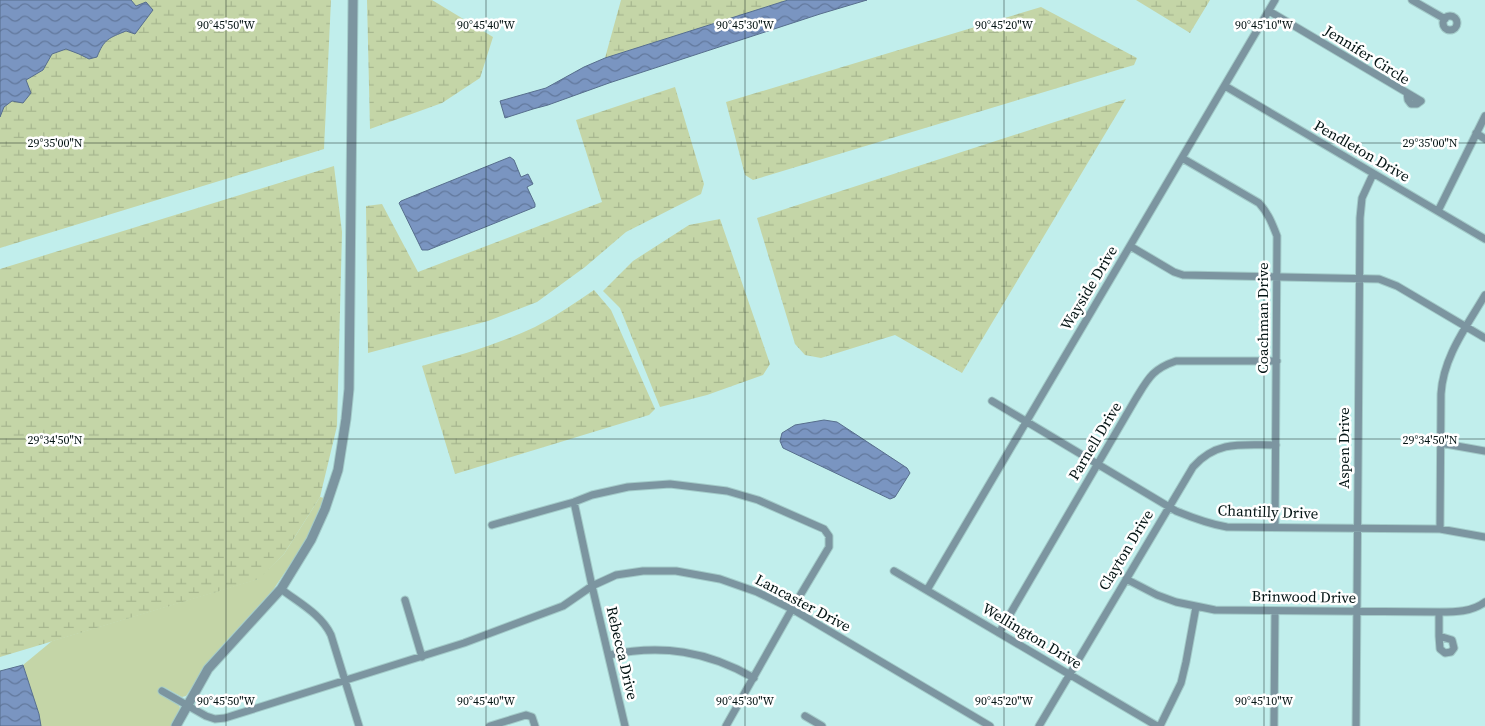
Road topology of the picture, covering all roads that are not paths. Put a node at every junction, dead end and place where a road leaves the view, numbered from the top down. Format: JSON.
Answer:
{"nodes":[{"id":1,"x":353,"y":0,"type":"edge"},
{"id":2,"x":1275,"y":0,"type":"edge"},
{"id":3,"x":1412,"y":0,"type":"edge"},
{"id":4,"x":1269,"y":11,"type":"junction"},
{"id":5,"x":1445,"y":19,"type":"dead end"},
{"id":6,"x":1224,"y":86,"type":"junction"},
{"id":7,"x":1421,"y":101,"type":"dead end"},
{"id":8,"x":1485,"y":116,"type":"edge"},
{"id":9,"x":1476,"y":133,"type":"junction"},
{"id":10,"x":1485,"y":138,"type":"edge"},
{"id":11,"x":1182,"y":158,"type":"junction"},
{"id":12,"x":1374,"y":174,"type":"junction"},
{"id":13,"x":1438,"y":211,"type":"junction"},
{"id":14,"x":1485,"y":239,"type":"edge"},
{"id":15,"x":1130,"y":246,"type":"junction"},
{"id":16,"x":1277,"y":277,"type":"junction"},
{"id":17,"x":1360,"y":277,"type":"junction"},
{"id":18,"x":1485,"y":295,"type":"edge"},
{"id":19,"x":1466,"y":327,"type":"junction"},
{"id":20,"x":1485,"y":338,"type":"edge"},
{"id":21,"x":1276,"y":361,"type":"junction"},
{"id":22,"x":992,"y":401,"type":"dead end"},
{"id":23,"x":1026,"y":422,"type":"junction"},
{"id":24,"x":1440,"y":443,"type":"junction"},
{"id":25,"x":1276,"y":445,"type":"junction"},
{"id":26,"x":1485,"y":451,"type":"edge"},
{"id":27,"x":1097,"y":464,"type":"junction"},
{"id":28,"x":574,"y":502,"type":"junction"},
{"id":29,"x":1169,"y":506,"type":"junction"},
{"id":30,"x":492,"y":525,"type":"dead end"},
{"id":31,"x":1275,"y":528,"type":"junction"},
{"id":32,"x":1357,"y":528,"type":"junction"},
{"id":33,"x":1440,"y":529,"type":"junction"},
{"id":34,"x":1485,"y":537,"type":"edge"},
{"id":35,"x":894,"y":571,"type":"dead end"},
{"id":36,"x":1126,"y":578,"type":"junction"},
{"id":37,"x":592,"y":586,"type":"junction"},
{"id":38,"x":282,"y":589,"type":"junction"},
{"id":39,"x":927,"y":590,"type":"junction"},
{"id":40,"x":405,"y":600,"type":"dead end"},
{"id":41,"x":1485,"y":602,"type":"edge"},
{"id":42,"x":1196,"y":607,"type":"junction"},
{"id":43,"x":792,"y":609,"type":"junction"},
{"id":44,"x":1275,"y":611,"type":"junction"},
{"id":45,"x":1357,"y":612,"type":"junction"},
{"id":46,"x":1439,"y":612,"type":"junction"},
{"id":47,"x":999,"y":633,"type":"junction"},
{"id":48,"x":1439,"y":636,"type":"dead end"},
{"id":49,"x":609,"y":655,"type":"junction"},
{"id":50,"x":422,"y":656,"type":"junction"},
{"id":51,"x":1069,"y":674,"type":"junction"},
{"id":52,"x":754,"y":678,"type":"junction"},
{"id":53,"x":345,"y":681,"type":"junction"},
{"id":54,"x":162,"y":691,"type":"dead end"},
{"id":55,"x":187,"y":704,"type":"junction"},
{"id":56,"x":805,"y":716,"type":"dead end"},
{"id":57,"x":176,"y":726,"type":"edge"},
{"id":58,"x":359,"y":726,"type":"edge"},
{"id":59,"x":490,"y":726,"type":"edge"},
{"id":60,"x":535,"y":726,"type":"edge"},
{"id":61,"x":625,"y":726,"type":"edge"},
{"id":62,"x":726,"y":726,"type":"edge"},
{"id":63,"x":822,"y":726,"type":"edge"},
{"id":64,"x":990,"y":726,"type":"edge"},
{"id":65,"x":1039,"y":726,"type":"edge"},
{"id":66,"x":1158,"y":726,"type":"edge"},
{"id":67,"x":1274,"y":726,"type":"edge"},
{"id":68,"x":1356,"y":726,"type":"edge"}],
"edges":[{"from":1,"to":38,"type":"street"},
{"from":2,"to":4,"type":"street","name":"Wayside Drive"},
{"from":3,"to":5,"type":"street"},
{"from":4,"to":6,"type":"street","name":"Wayside Drive"},
{"from":4,"to":7,"type":"street","name":"Jennifer Circle"},
{"from":6,"to":11,"type":"street","name":"Wayside Drive"},
{"from":6,"to":12,"type":"street","name":"Pendleton Drive"},
{"from":8,"to":9,"type":"street"},
{"from":9,"to":10,"type":"street"},
{"from":9,"to":13,"type":"street"},
{"from":11,"to":15,"type":"street","name":"Wayside Drive"},
{"from":11,"to":16,"type":"street","name":"Coachman Drive"},
{"from":12,"to":13,"type":"street","name":"Pendleton Drive"},
{"from":12,"to":17,"type":"street","name":"Aspen Drive"},
{"from":13,"to":14,"type":"street","name":"Pendleton Drive"},
{"from":15,"to":16,"type":"street"},
{"from":15,"to":23,"type":"street","name":"Wayside Drive"},
{"from":16,"to":17,"type":"street"},
{"from":16,"to":21,"type":"street","name":"Coachman Drive"},
{"from":17,"to":19,"type":"street"},
{"from":17,"to":32,"type":"street","name":"Aspen Drive"},
{"from":18,"to":19,"type":"street"},
{"from":19,"to":20,"type":"street"},
{"from":19,"to":24,"type":"street"},
{"from":21,"to":25,"type":"street","name":"Coachman Drive"},
{"from":21,"to":27,"type":"street","name":"Parnell Drive"},
{"from":22,"to":23,"type":"street","name":"Chantilly Drive"},
{"from":23,"to":27,"type":"street","name":"Chantilly Drive"},
{"from":23,"to":39,"type":"street","name":"Wayside Drive"},
{"from":24,"to":26,"type":"street"},
{"from":24,"to":33,"type":"street"},
{"from":25,"to":29,"type":"street","name":"Clayton Drive"},
{"from":25,"to":31,"type":"street","name":"Coachman Drive"},
{"from":27,"to":29,"type":"street","name":"Chantilly Drive"},
{"from":27,"to":47,"type":"street","name":"Parnell Drive"},
{"from":28,"to":30,"type":"street"},
{"from":28,"to":37,"type":"street","name":"Rebecca Drive"},
{"from":28,"to":43,"type":"street"},
{"from":29,"to":31,"type":"street","name":"Chantilly Drive"},
{"from":29,"to":36,"type":"street","name":"Clayton Drive"},
{"from":31,"to":32,"type":"street","name":"Chantilly Drive"},
{"from":32,"to":33,"type":"street","name":"Chantilly Drive"},
{"from":32,"to":45,"type":"street","name":"Aspen Drive"},
{"from":33,"to":34,"type":"street","name":"Chantilly Drive"},
{"from":35,"to":39,"type":"street","name":"Wellington Drive"},
{"from":36,"to":42,"type":"street","name":"Brinwood Drive"},
{"from":36,"to":51,"type":"street","name":"Clayton Drive"},
{"from":37,"to":43,"type":"street","name":"Lancaster Drive"},
{"from":37,"to":49,"type":"street","name":"Rebecca Drive"},
{"from":37,"to":50,"type":"street","name":"Lancaster Drive"},
{"from":38,"to":53,"type":"street"},
{"from":38,"to":55,"type":"street"},
{"from":39,"to":47,"type":"street","name":"Wellington Drive"},
{"from":40,"to":50,"type":"street"},
{"from":41,"to":46,"type":"street","name":"Brinwood Drive"},
{"from":42,"to":44,"type":"street","name":"Brinwood Drive"},
{"from":42,"to":66,"type":"street"},
{"from":43,"to":52,"type":"street"},
{"from":43,"to":64,"type":"street","name":"Lancaster Drive"},
{"from":44,"to":45,"type":"street","name":"Brinwood Drive"},
{"from":44,"to":67,"type":"street"},
{"from":45,"to":46,"type":"street","name":"Brinwood Drive"},
{"from":45,"to":68,"type":"street","name":"Aspen Drive"},
{"from":46,"to":48,"type":"street"},
{"from":47,"to":51,"type":"street","name":"Wellington Drive"},
{"from":49,"to":52,"type":"street"},
{"from":49,"to":61,"type":"street","name":"Rebecca Drive"},
{"from":50,"to":53,"type":"street","name":"Lancaster Drive"},
{"from":51,"to":65,"type":"street","name":"Clayton Drive"},
{"from":51,"to":66,"type":"street","name":"Wellington Drive"},
{"from":52,"to":62,"type":"street"},
{"from":53,"to":55,"type":"street","name":"Lancaster Drive"},
{"from":53,"to":58,"type":"street"},
{"from":54,"to":55,"type":"street","name":"Lancaster Drive"},
{"from":55,"to":57,"type":"street"},
{"from":56,"to":63,"type":"street"},
{"from":59,"to":60,"type":"street"}]}
